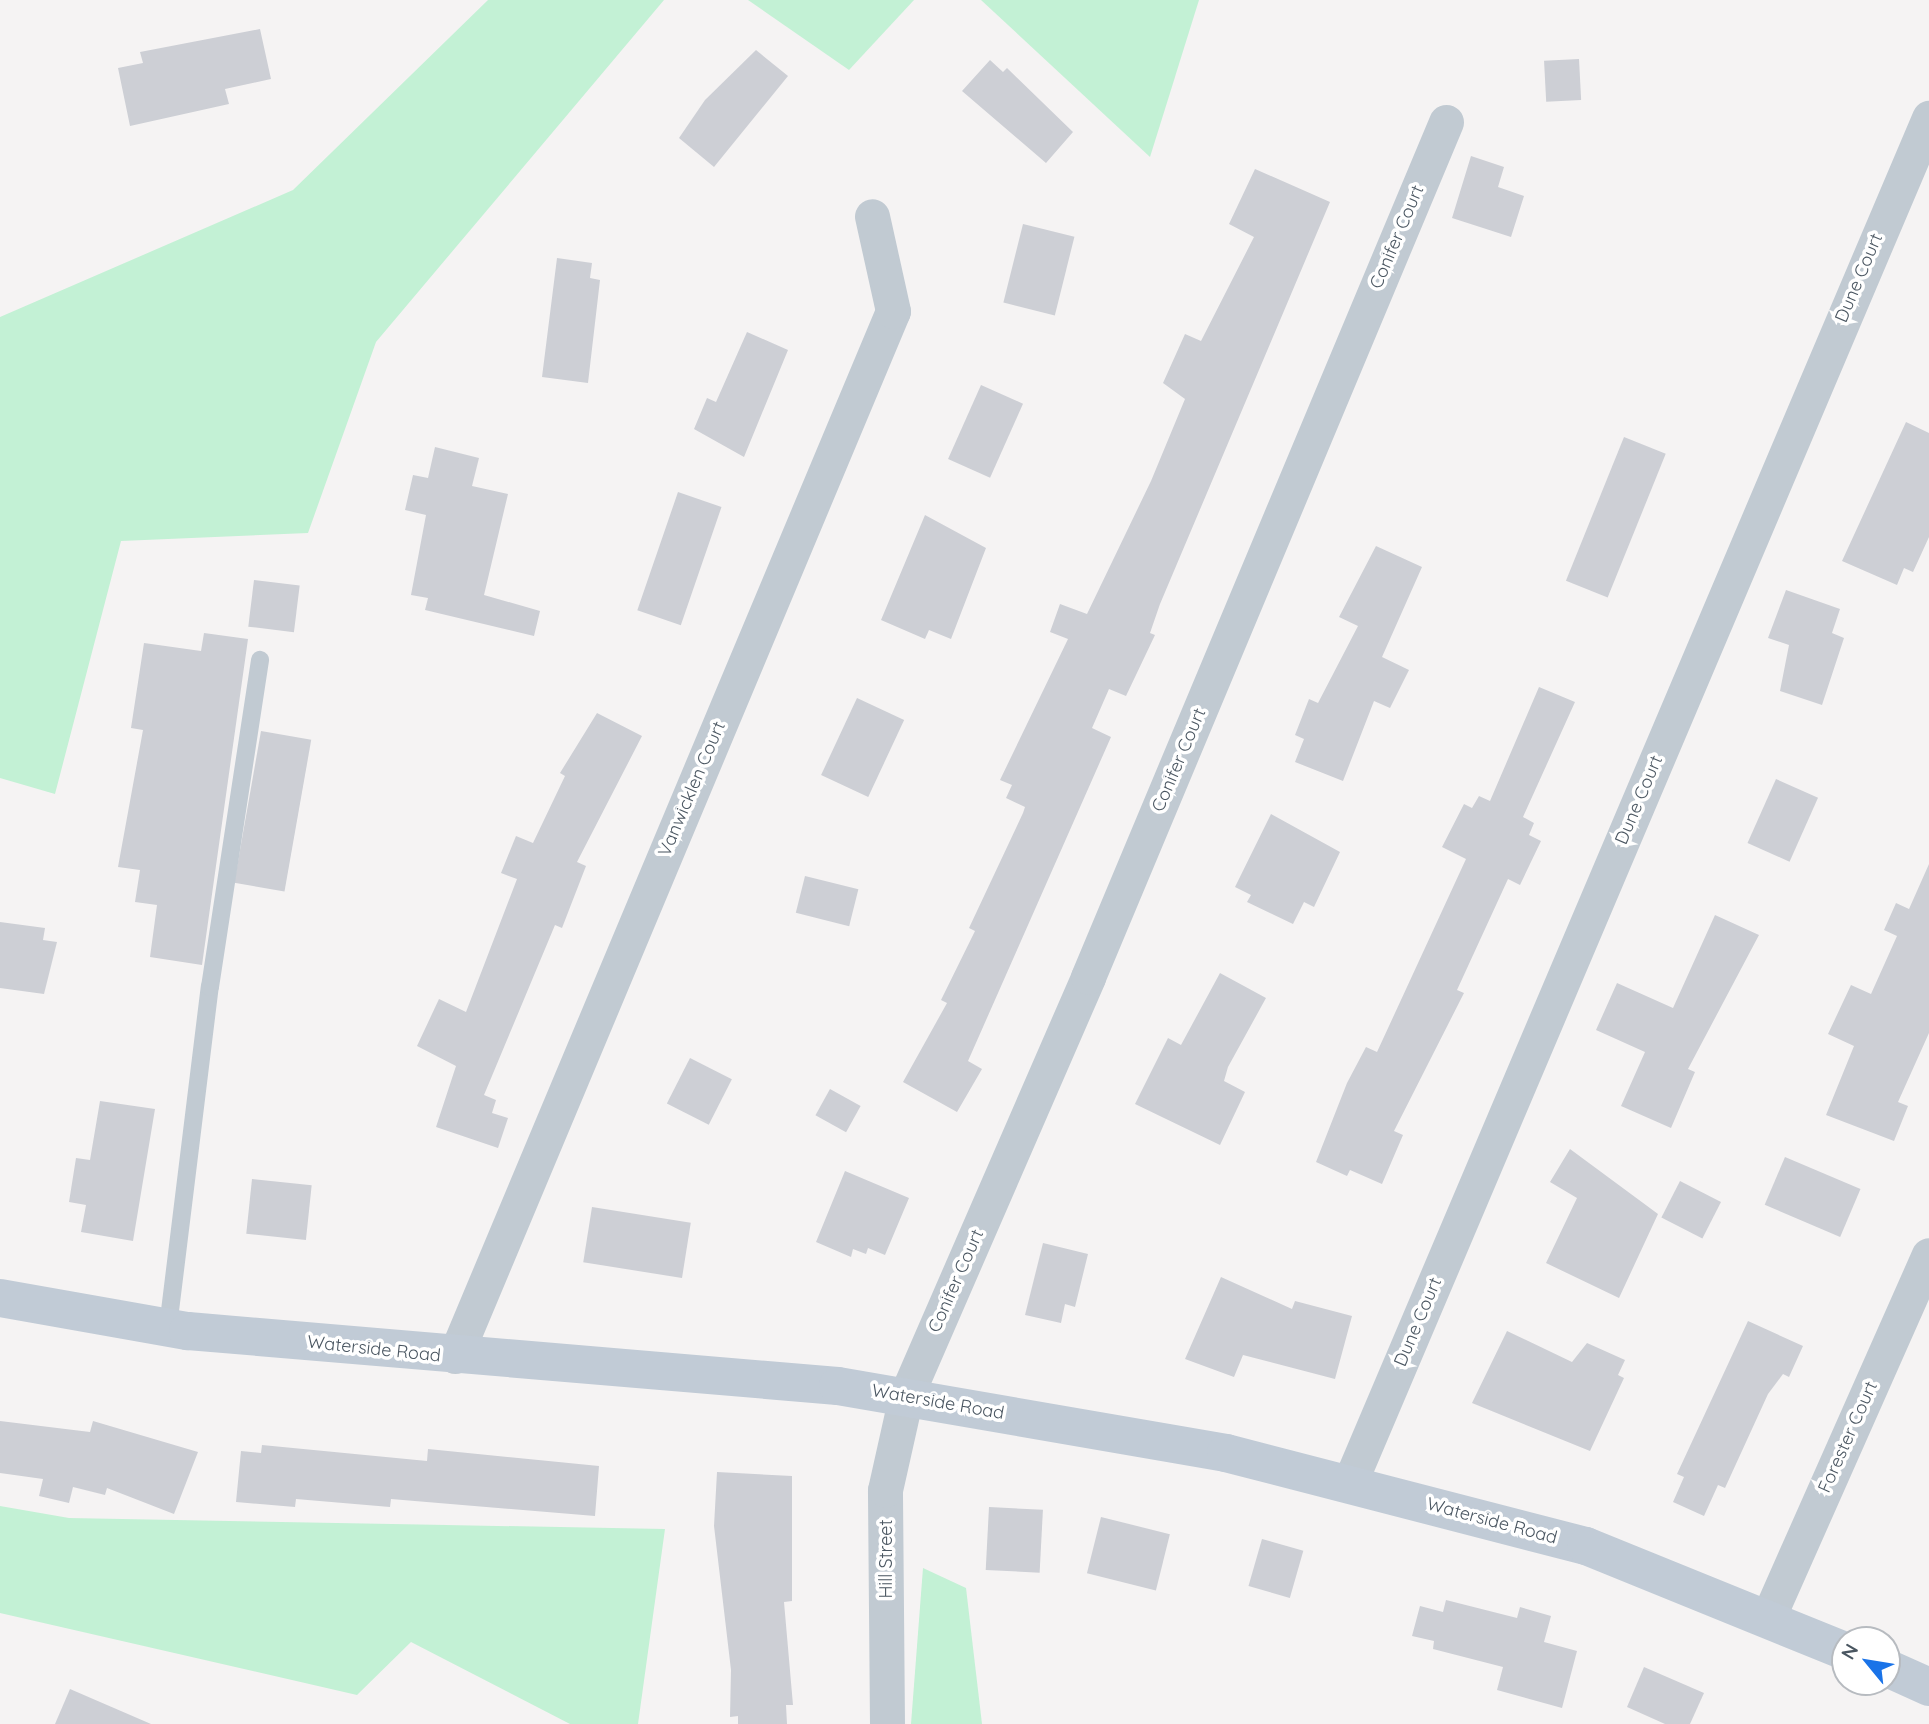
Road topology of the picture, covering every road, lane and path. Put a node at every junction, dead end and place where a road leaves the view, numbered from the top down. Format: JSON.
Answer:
{"nodes":[{"id":1,"x":1929,"y":118,"type":"edge"},
{"id":2,"x":1446,"y":122,"type":"dead end"},
{"id":3,"x":872,"y":216,"type":"dead end"},
{"id":4,"x":260,"y":660,"type":"dead end"},
{"id":5,"x":1929,"y":1255,"type":"edge"},
{"id":6,"x":0,"y":1298,"type":"edge"},
{"id":7,"x":167,"y":1327,"type":"junction"},
{"id":8,"x":455,"y":1356,"type":"junction"},
{"id":9,"x":906,"y":1396,"type":"junction"},
{"id":10,"x":1350,"y":1482,"type":"junction"},
{"id":11,"x":1767,"y":1620,"type":"junction"},
{"id":12,"x":1831,"y":1645,"type":"edge"},
{"id":13,"x":1901,"y":1674,"type":"edge"},
{"id":14,"x":1929,"y":1687,"type":"edge"},
{"id":15,"x":887,"y":1724,"type":"edge"}],
"edges":[{"from":1,"to":10,"type":"street","name":"Dune Court"},
{"from":2,"to":9,"type":"street","name":"Conifer Court"},
{"from":3,"to":8,"type":"street","name":"Vanwicklen Court"},
{"from":4,"to":7,"type":"lane"},
{"from":5,"to":11,"type":"street","name":"Forester Court"},
{"from":6,"to":7,"type":"main road","name":"Waterside Road"},
{"from":7,"to":8,"type":"main road","name":"Waterside Road"},
{"from":8,"to":9,"type":"main road","name":"Waterside Road"},
{"from":9,"to":10,"type":"main road","name":"Waterside Road"},
{"from":9,"to":15,"type":"street","name":"Hill Street"},
{"from":10,"to":11,"type":"main road","name":"Waterside Road"},
{"from":11,"to":12,"type":"main road","name":"Waterside Road"},
{"from":13,"to":14,"type":"main road"}]}
